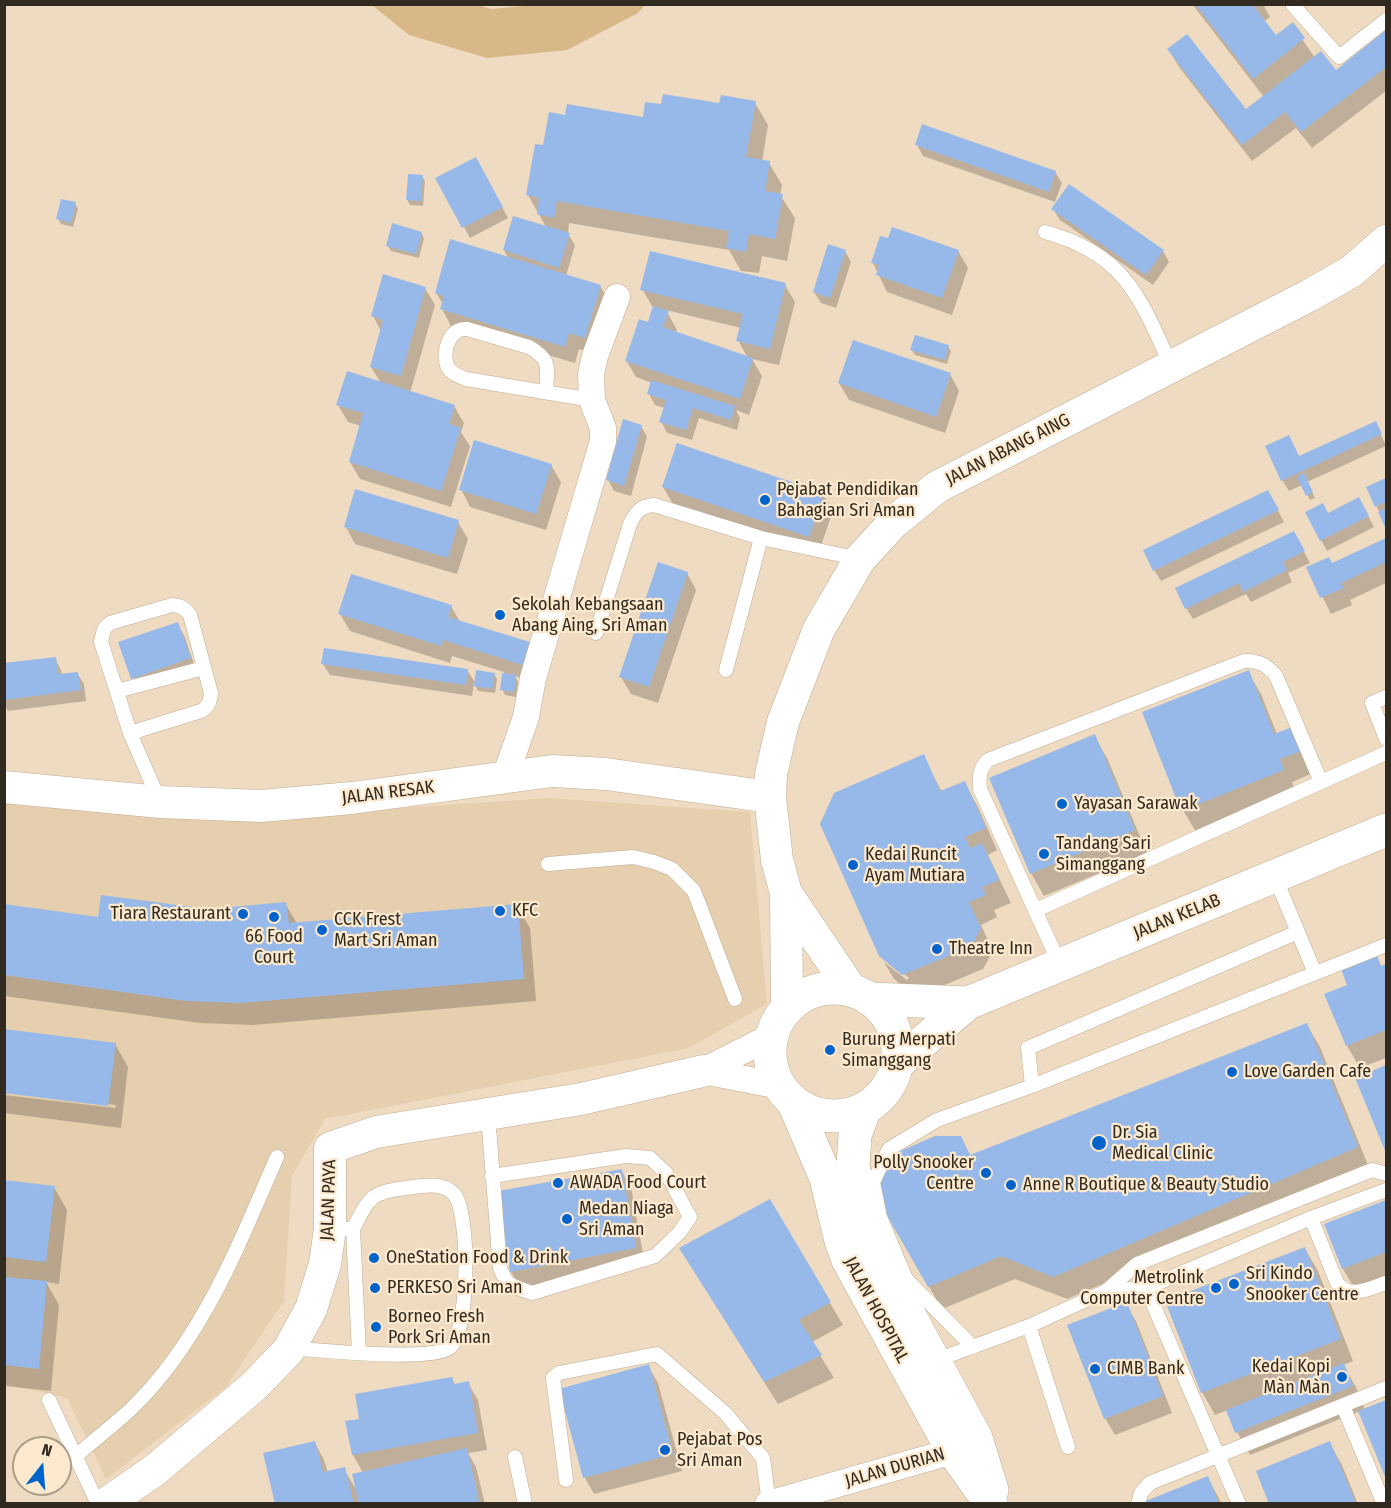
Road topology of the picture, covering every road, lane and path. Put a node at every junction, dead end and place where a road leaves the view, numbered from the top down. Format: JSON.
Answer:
{"nodes":[{"id":1,"x":1292,"y":4,"type":"edge"},
{"id":2,"x":1386,"y":20,"type":"edge"},
{"id":3,"x":1045,"y":232,"type":"dead end"},
{"id":4,"x":1386,"y":241,"type":"edge"},
{"id":5,"x":617,"y":297,"type":"dead end"},
{"id":6,"x":1171,"y":366,"type":"junction"},
{"id":7,"x":546,"y":391,"type":"junction"},
{"id":8,"x":592,"y":400,"type":"junction"},
{"id":9,"x":762,"y":538,"type":"junction"},
{"id":10,"x":860,"y":559,"type":"junction"},
{"id":11,"x":596,"y":633,"type":"dead end"},
{"id":12,"x":204,"y":668,"type":"junction"},
{"id":13,"x":726,"y":670,"type":"dead end"},
{"id":14,"x":117,"y":691,"type":"junction"},
{"id":15,"x":1386,"y":696,"type":"edge"},
{"id":16,"x":130,"y":733,"type":"junction"},
{"id":17,"x":1386,"y":739,"type":"edge"},
{"id":18,"x":1386,"y":753,"type":"edge"},
{"id":19,"x":505,"y":777,"type":"junction"},
{"id":20,"x":1321,"y":782,"type":"junction"},
{"id":21,"x":4,"y":787,"type":"edge"},
{"id":22,"x":770,"y":797,"type":"junction"},
{"id":23,"x":160,"y":802,"type":"junction"},
{"id":24,"x":1386,"y":830,"type":"edge"},
{"id":25,"x":549,"y":864,"type":"dead end"},
{"id":26,"x":1275,"y":877,"type":"junction"},
{"id":27,"x":786,"y":893,"type":"junction"},
{"id":28,"x":1036,"y":910,"type":"junction"},
{"id":29,"x":1298,"y":932,"type":"junction"},
{"id":30,"x":1386,"y":945,"type":"edge"},
{"id":31,"x":1060,"y":964,"type":"junction"},
{"id":32,"x":1315,"y":973,"type":"junction"},
{"id":33,"x":860,"y":995,"type":"junction"},
{"id":34,"x":735,"y":999,"type":"dead end"},
{"id":35,"x":968,"y":1003,"type":"junction"},
{"id":36,"x":787,"y":1008,"type":"junction"},
{"id":37,"x":772,"y":1036,"type":"junction"},
{"id":38,"x":897,"y":1064,"type":"junction"},
{"id":39,"x":703,"y":1071,"type":"junction"},
{"id":40,"x":1032,"y":1086,"type":"junction"},
{"id":41,"x":786,"y":1094,"type":"junction"},
{"id":42,"x":865,"y":1108,"type":"junction"},
{"id":43,"x":488,"y":1114,"type":"junction"},
{"id":44,"x":277,"y":1158,"type":"dead end"},
{"id":45,"x":1386,"y":1174,"type":"edge"},
{"id":46,"x":492,"y":1176,"type":"junction"},
{"id":47,"x":1386,"y":1190,"type":"edge"},
{"id":48,"x":1311,"y":1218,"type":"junction"},
{"id":49,"x":342,"y":1229,"type":"junction"},
{"id":50,"x":1386,"y":1283,"type":"edge"},
{"id":51,"x":1146,"y":1288,"type":"junction"},
{"id":52,"x":1106,"y":1291,"type":"junction"},
{"id":53,"x":1029,"y":1326,"type":"junction"},
{"id":54,"x":973,"y":1347,"type":"junction"},
{"id":55,"x":290,"y":1348,"type":"junction"},
{"id":56,"x":358,"y":1353,"type":"junction"},
{"id":57,"x":934,"y":1361,"type":"junction"},
{"id":58,"x":1386,"y":1388,"type":"edge"},
{"id":59,"x":49,"y":1400,"type":"dead end"},
{"id":60,"x":1343,"y":1406,"type":"junction"},
{"id":61,"x":965,"y":1445,"type":"junction"},
{"id":62,"x":1068,"y":1447,"type":"dead end"},
{"id":63,"x":76,"y":1456,"type":"junction"},
{"id":64,"x":1218,"y":1456,"type":"junction"},
{"id":65,"x":515,"y":1457,"type":"dead end"},
{"id":66,"x":566,"y":1480,"type":"dead end"},
{"id":67,"x":98,"y":1503,"type":"edge"},
{"id":68,"x":106,"y":1503,"type":"edge"},
{"id":69,"x":525,"y":1503,"type":"edge"},
{"id":70,"x":769,"y":1503,"type":"edge"},
{"id":71,"x":991,"y":1503,"type":"edge"},
{"id":72,"x":997,"y":1503,"type":"edge"},
{"id":73,"x":1138,"y":1503,"type":"edge"},
{"id":74,"x":1239,"y":1503,"type":"edge"},
{"id":75,"x":1385,"y":1503,"type":"edge"}],
"edges":[{"from":1,"to":2,"type":"lane"},
{"from":3,"to":6,"type":"lane"},
{"from":4,"to":6,"type":"street","name":"JALAN ABANG AING"},
{"from":5,"to":8,"type":"street"},
{"from":6,"to":10,"type":"street","name":"JALAN ABANG AING"},
{"from":7,"to":7,"type":"lane"},
{"from":7,"to":8,"type":"lane"},
{"from":8,"to":19,"type":"street"},
{"from":9,"to":10,"type":"lane"},
{"from":9,"to":11,"type":"lane"},
{"from":9,"to":13,"type":"lane"},
{"from":10,"to":22,"type":"street","name":"JALAN ABANG AING"},
{"from":12,"to":14,"type":"lane"},
{"from":12,"to":14,"type":"lane"},
{"from":12,"to":16,"type":"lane"},
{"from":14,"to":16,"type":"lane"},
{"from":15,"to":17,"type":"lane"},
{"from":16,"to":23,"type":"lane"},
{"from":18,"to":20,"type":"lane"},
{"from":19,"to":22,"type":"street","name":"JALAN RESAK"},
{"from":19,"to":23,"type":"street","name":"JALAN RESAK"},
{"from":20,"to":28,"type":"lane"},
{"from":20,"to":28,"type":"lane"},
{"from":21,"to":23,"type":"street","name":"JALAN RESAK"},
{"from":22,"to":27,"type":"street","name":"JALAN ABANG AING"},
{"from":24,"to":26,"type":"main road","name":"JALAN KELAB"},
{"from":25,"to":34,"type":"lane"},
{"from":26,"to":29,"type":"lane"},
{"from":26,"to":31,"type":"main road","name":"JALAN KELAB"},
{"from":27,"to":33,"type":"street"},
{"from":27,"to":36,"type":"street"},
{"from":28,"to":31,"type":"lane"},
{"from":29,"to":32,"type":"lane"},
{"from":29,"to":40,"type":"lane"},
{"from":30,"to":32,"type":"lane"},
{"from":31,"to":35,"type":"main road","name":"JALAN KELAB"},
{"from":32,"to":40,"type":"lane"},
{"from":33,"to":35,"type":"main road","name":"JALAN KELAB"},
{"from":33,"to":36,"type":"main road"},
{"from":33,"to":38,"type":"main road"},
{"from":35,"to":38,"type":"main road","name":"JALAN KELAB"},
{"from":36,"to":37,"type":"main road"},
{"from":37,"to":39,"type":"street"},
{"from":37,"to":41,"type":"main road"},
{"from":38,"to":42,"type":"main road"},
{"from":39,"to":41,"type":"street"},
{"from":39,"to":43,"type":"street","name":"JALAN PAYA"},
{"from":40,"to":54,"type":"lane"},
{"from":41,"to":42,"type":"main road"},
{"from":41,"to":61,"type":"main road","name":"JALAN HOSPITAL"},
{"from":42,"to":57,"type":"main road","name":"JALAN HOSPITAL"},
{"from":43,"to":46,"type":"lane"},
{"from":43,"to":49,"type":"street","name":"JALAN PAYA"},
{"from":44,"to":63,"type":"lane"},
{"from":45,"to":52,"type":"lane"},
{"from":46,"to":46,"type":"lane"},
{"from":47,"to":48,"type":"lane"},
{"from":48,"to":50,"type":"lane"},
{"from":48,"to":51,"type":"lane"},
{"from":49,"to":55,"type":"street","name":"JALAN PAYA"},
{"from":49,"to":56,"type":"lane"},
{"from":49,"to":56,"type":"lane"},
{"from":51,"to":52,"type":"lane"},
{"from":51,"to":64,"type":"lane"},
{"from":52,"to":53,"type":"lane"},
{"from":53,"to":54,"type":"lane"},
{"from":53,"to":62,"type":"lane"},
{"from":54,"to":57,"type":"lane"},
{"from":55,"to":56,"type":"lane"},
{"from":55,"to":68,"type":"street","name":"JALAN PAYA"},
{"from":57,"to":61,"type":"main road","name":"JALAN HOSPITAL"},
{"from":58,"to":60,"type":"lane"},
{"from":59,"to":63,"type":"lane"},
{"from":60,"to":64,"type":"lane"},
{"from":60,"to":75,"type":"lane"},
{"from":61,"to":70,"type":"street","name":"JALAN DURIAN"},
{"from":61,"to":71,"type":"main road","name":"JALAN HOSPITAL"},
{"from":61,"to":72,"type":"main road","name":"JALAN HOSPITAL"},
{"from":63,"to":67,"type":"lane"},
{"from":64,"to":73,"type":"lane"},
{"from":64,"to":74,"type":"lane"},
{"from":65,"to":69,"type":"lane"},
{"from":66,"to":70,"type":"lane"}]}
